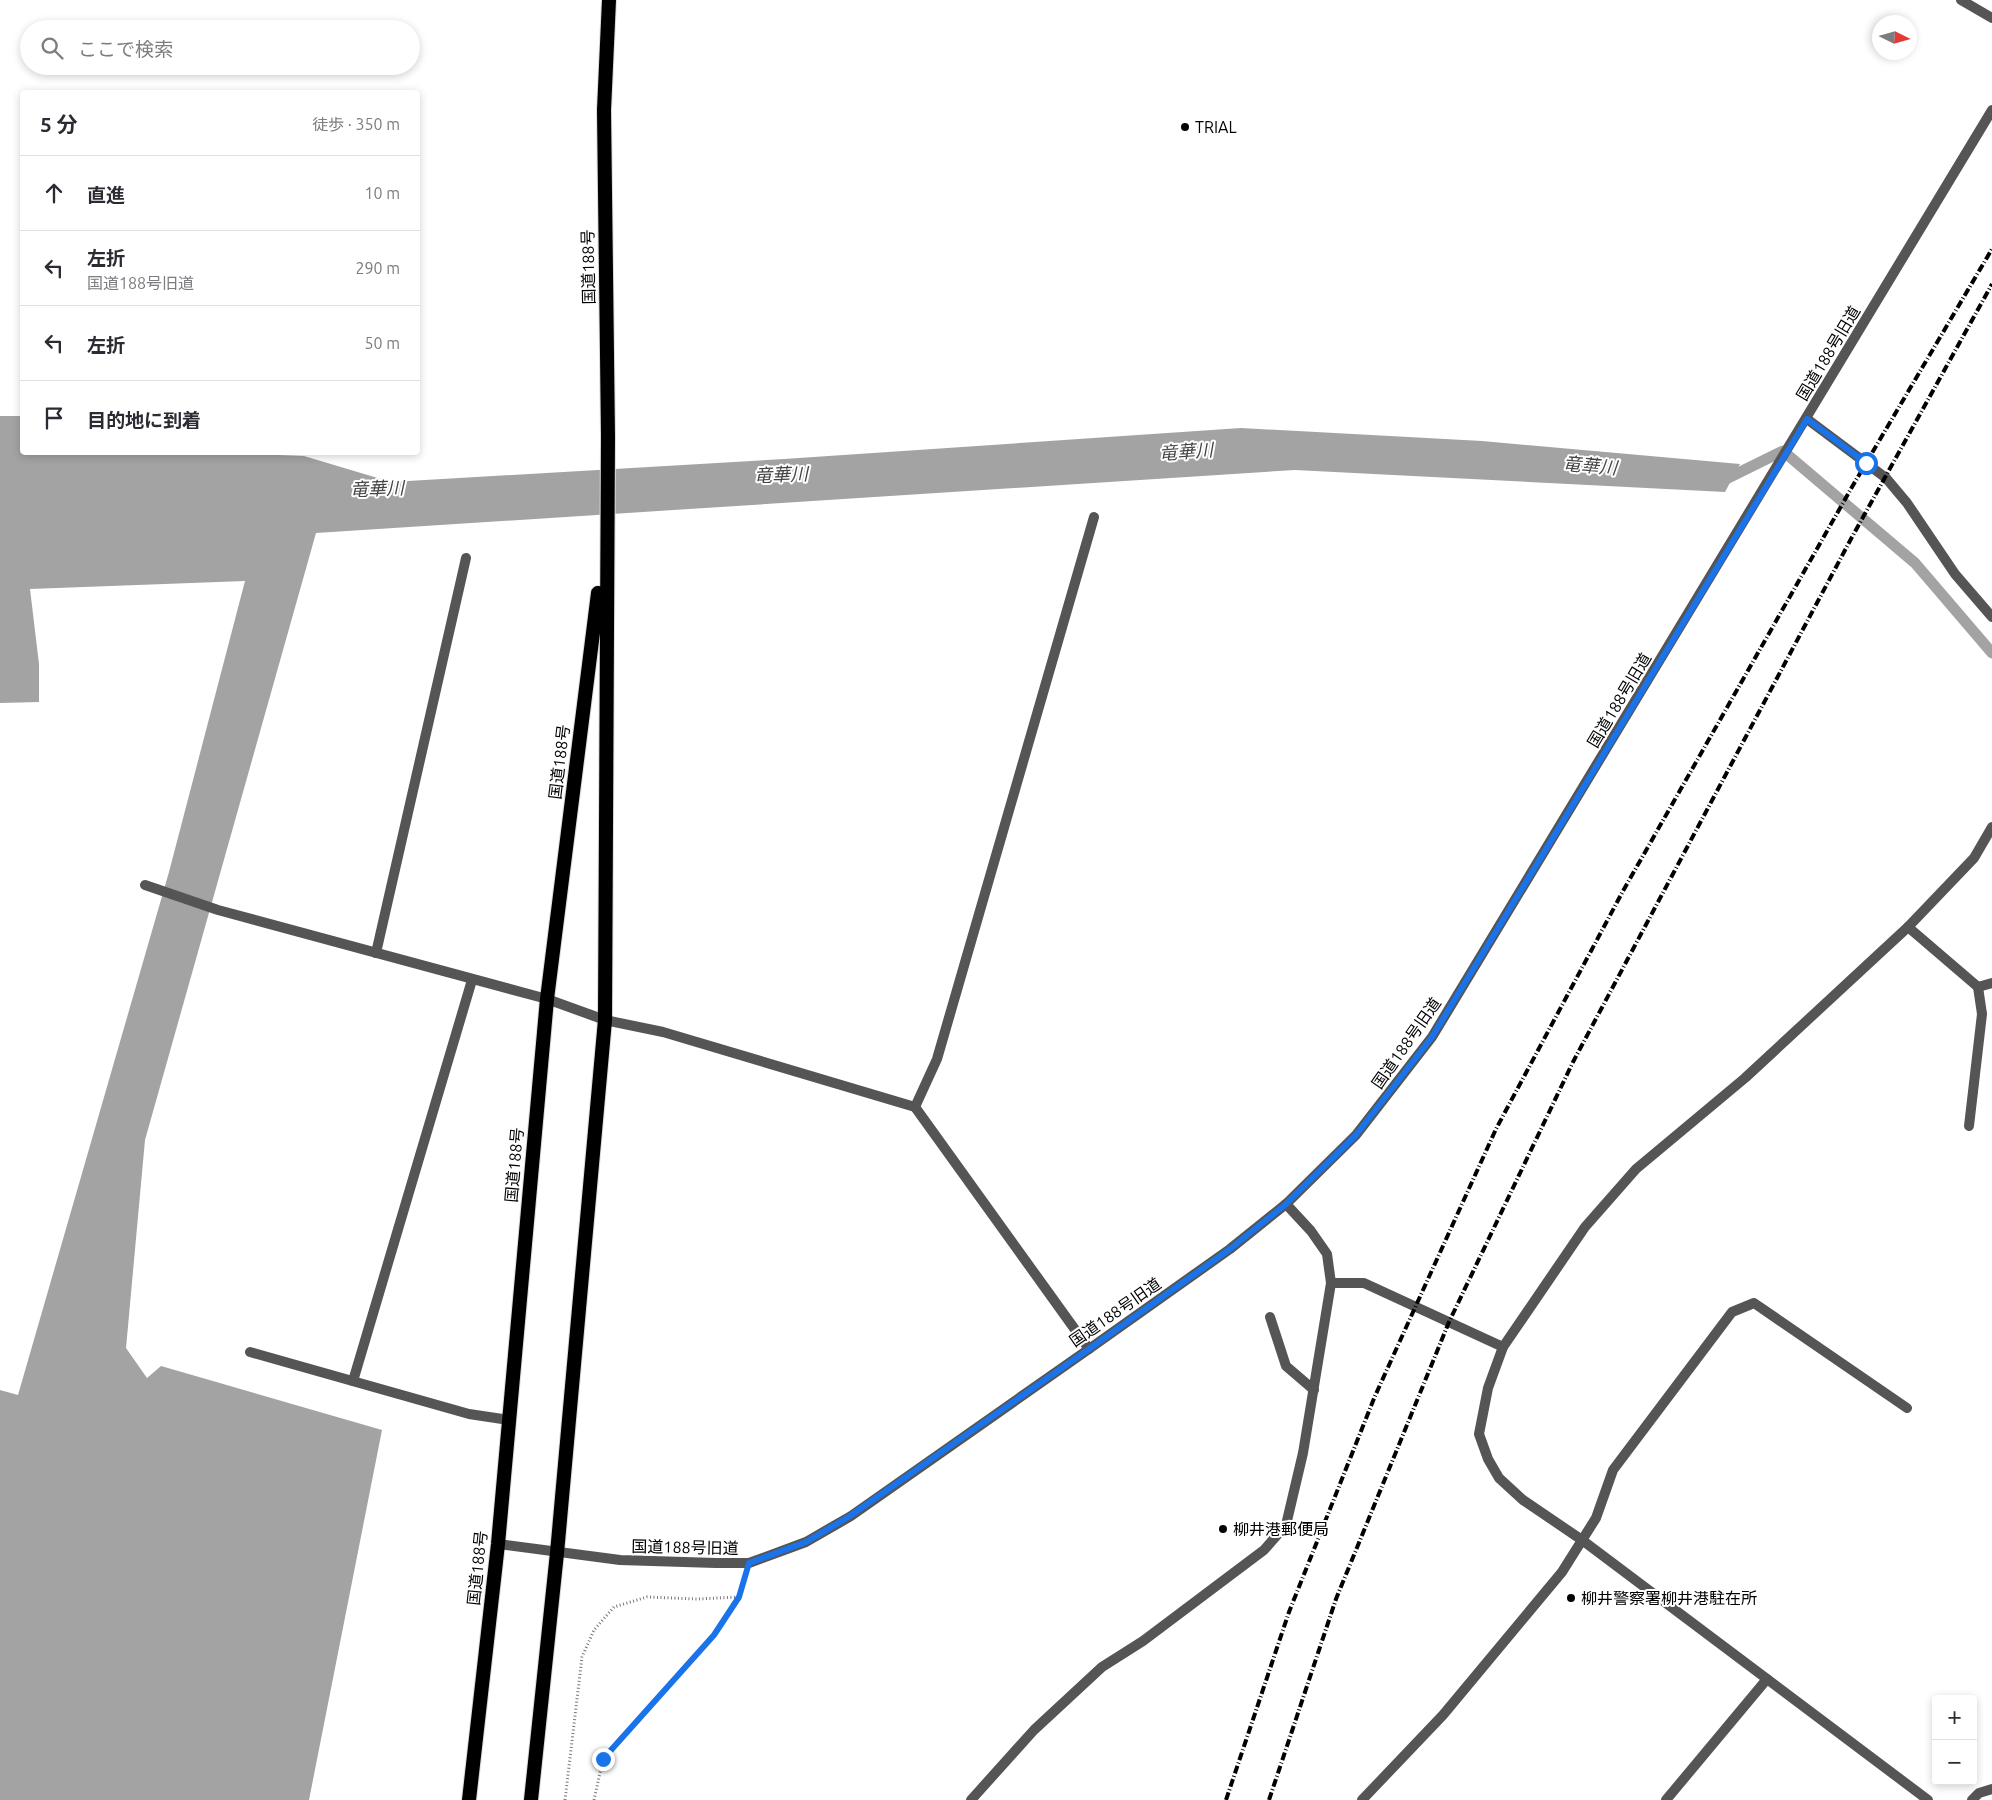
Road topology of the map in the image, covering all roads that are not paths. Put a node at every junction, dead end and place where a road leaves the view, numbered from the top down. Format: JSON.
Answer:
{"nodes":[{"id":1,"x":609,"y":0,"type":"edge"},
{"id":2,"x":1961,"y":0,"type":"edge"},
{"id":3,"x":1992,"y":18,"type":"edge"},
{"id":4,"x":1992,"y":110,"type":"edge"},
{"id":5,"x":1807,"y":419,"type":"junction"},
{"id":6,"x":1094,"y":517,"type":"dead end"},
{"id":7,"x":606,"y":534,"type":"junction"},
{"id":8,"x":466,"y":558,"type":"dead end"},
{"id":9,"x":1992,"y":617,"type":"edge"},
{"id":10,"x":1992,"y":827,"type":"edge"},
{"id":11,"x":149,"y":886,"type":"dead end"},
{"id":12,"x":1908,"y":927,"type":"junction"},
{"id":13,"x":376,"y":953,"type":"junction"},
{"id":14,"x":472,"y":980,"type":"junction"},
{"id":15,"x":1992,"y":983,"type":"edge"},
{"id":16,"x":1978,"y":987,"type":"junction"},
{"id":17,"x":547,"y":999,"type":"junction"},
{"id":18,"x":605,"y":1020,"type":"junction"},
{"id":19,"x":915,"y":1107,"type":"junction"},
{"id":20,"x":1969,"y":1126,"type":"dead end"},
{"id":21,"x":1286,"y":1204,"type":"junction"},
{"id":22,"x":1331,"y":1283,"type":"junction"},
{"id":23,"x":1270,"y":1317,"type":"dead end"},
{"id":24,"x":1503,"y":1347,"type":"junction"},
{"id":25,"x":1089,"y":1349,"type":"junction"},
{"id":26,"x":250,"y":1352,"type":"dead end"},
{"id":27,"x":354,"y":1381,"type":"junction"},
{"id":28,"x":1314,"y":1390,"type":"junction"},
{"id":29,"x":1907,"y":1408,"type":"dead end"},
{"id":30,"x":509,"y":1420,"type":"junction"},
{"id":31,"x":1582,"y":1540,"type":"junction"},
{"id":32,"x":498,"y":1544,"type":"junction"},
{"id":33,"x":558,"y":1553,"type":"junction"},
{"id":34,"x":1767,"y":1679,"type":"junction"},
{"id":35,"x":1992,"y":1790,"type":"edge"},
{"id":36,"x":469,"y":1800,"type":"edge"},
{"id":37,"x":532,"y":1800,"type":"edge"},
{"id":38,"x":971,"y":1800,"type":"edge"},
{"id":39,"x":1362,"y":1800,"type":"edge"},
{"id":40,"x":1666,"y":1800,"type":"edge"},
{"id":41,"x":1928,"y":1800,"type":"edge"},
{"id":42,"x":1972,"y":1800,"type":"edge"}],
"edges":[{"from":1,"to":7,"type":"highway","name":"国道188号"},
{"from":2,"to":3,"type":"street"},
{"from":4,"to":5,"type":"street","name":"国道188号旧道"},
{"from":5,"to":9,"type":"street"},
{"from":5,"to":21,"type":"street","name":"国道188号旧道"},
{"from":6,"to":19,"type":"street"},
{"from":7,"to":17,"type":"highway","name":"国道188号"},
{"from":7,"to":18,"type":"highway","name":"国道188号"},
{"from":8,"to":13,"type":"street"},
{"from":10,"to":12,"type":"street"},
{"from":11,"to":13,"type":"street"},
{"from":12,"to":16,"type":"street"},
{"from":12,"to":24,"type":"street"},
{"from":13,"to":14,"type":"street"},
{"from":14,"to":17,"type":"street"},
{"from":14,"to":27,"type":"street"},
{"from":15,"to":16,"type":"street"},
{"from":16,"to":20,"type":"street"},
{"from":17,"to":18,"type":"street"},
{"from":17,"to":30,"type":"highway","name":"国道188号"},
{"from":18,"to":19,"type":"street"},
{"from":18,"to":33,"type":"highway","name":"国道188号"},
{"from":19,"to":25,"type":"street"},
{"from":21,"to":22,"type":"street"},
{"from":21,"to":25,"type":"street","name":"国道188号旧道"},
{"from":22,"to":24,"type":"street"},
{"from":22,"to":28,"type":"street"},
{"from":23,"to":28,"type":"street"},
{"from":24,"to":31,"type":"street"},
{"from":25,"to":33,"type":"street","name":"国道188号旧道"},
{"from":26,"to":27,"type":"street"},
{"from":27,"to":30,"type":"street"},
{"from":28,"to":38,"type":"street"},
{"from":29,"to":31,"type":"street"},
{"from":30,"to":32,"type":"highway","name":"国道188号"},
{"from":31,"to":34,"type":"street"},
{"from":31,"to":39,"type":"street"},
{"from":32,"to":33,"type":"street","name":"国道188号旧道"},
{"from":32,"to":36,"type":"highway","name":"国道188号"},
{"from":33,"to":37,"type":"highway","name":"国道188号"},
{"from":34,"to":40,"type":"street"},
{"from":34,"to":41,"type":"street"},
{"from":35,"to":42,"type":"street"}]}
